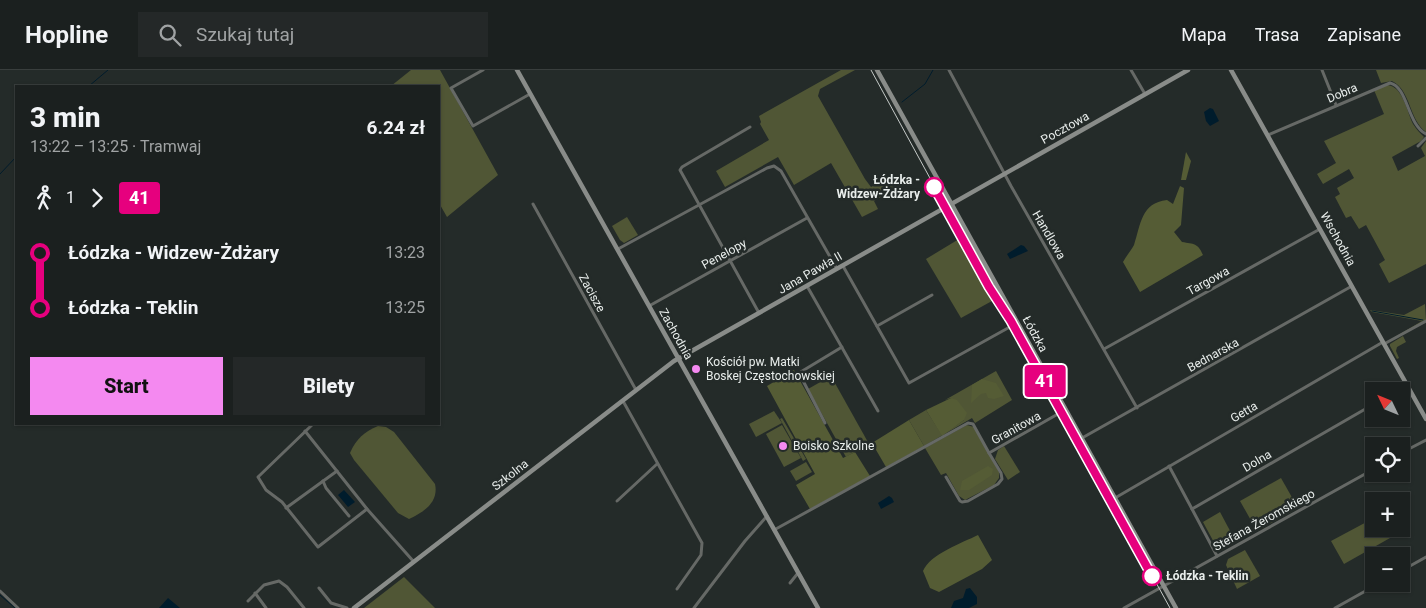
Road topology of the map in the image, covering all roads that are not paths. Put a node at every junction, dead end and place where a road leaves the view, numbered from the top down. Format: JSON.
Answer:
{"nodes":[{"id":1,"x":483,"y":70,"type":"edge"},
{"id":2,"x":517,"y":70,"type":"edge"},
{"id":3,"x":876,"y":70,"type":"edge"},
{"id":4,"x":949,"y":70,"type":"edge"},
{"id":5,"x":1131,"y":70,"type":"edge"},
{"id":6,"x":1188,"y":70,"type":"edge"},
{"id":7,"x":1231,"y":70,"type":"edge"},
{"id":8,"x":1322,"y":70,"type":"edge"},
{"id":9,"x":530,"y":94,"type":"junction"},
{"id":10,"x":1145,"y":94,"type":"junction"},
{"id":11,"x":1336,"y":105,"type":"junction"},
{"id":12,"x":750,"y":127,"type":"dead end"},
{"id":13,"x":1426,"y":134,"type":"edge"},
{"id":14,"x":1268,"y":135,"type":"junction"},
{"id":15,"x":1426,"y":138,"type":"edge"},
{"id":16,"x":1418,"y":146,"type":"dead end"},
{"id":17,"x":1004,"y":173,"type":"junction"},
{"id":18,"x":533,"y":204,"type":"dead end"},
{"id":19,"x":951,"y":204,"type":"junction"},
{"id":20,"x":699,"y":205,"type":"junction"},
{"id":21,"x":807,"y":218,"type":"junction"},
{"id":22,"x":1320,"y":228,"type":"junction"},
{"id":23,"x":618,"y":249,"type":"junction"},
{"id":24,"x":730,"y":261,"type":"junction"},
{"id":25,"x":843,"y":266,"type":"junction"},
{"id":26,"x":837,"y":269,"type":"junction"},
{"id":27,"x":807,"y":286,"type":"junction"},
{"id":28,"x":1352,"y":286,"type":"junction"},
{"id":29,"x":932,"y":295,"type":"dead end"},
{"id":30,"x":649,"y":306,"type":"junction"},
{"id":31,"x":759,"y":313,"type":"junction"},
{"id":32,"x":1426,"y":321,"type":"edge"},
{"id":33,"x":1017,"y":323,"type":"junction"},
{"id":34,"x":877,"y":326,"type":"junction"},
{"id":35,"x":1384,"y":343,"type":"junction"},
{"id":36,"x":842,"y":347,"type":"junction"},
{"id":37,"x":1104,"y":349,"type":"junction"},
{"id":38,"x":679,"y":359,"type":"junction"},
{"id":39,"x":1405,"y":382,"type":"edge"},
{"id":40,"x":636,"y":390,"type":"junction"},
{"id":41,"x":1410,"y":390,"type":"edge"},
{"id":42,"x":623,"y":401,"type":"junction"},
{"id":43,"x":1137,"y":408,"type":"junction"},
{"id":44,"x":1365,"y":409,"type":"edge"},
{"id":45,"x":1065,"y":410,"type":"junction"},
{"id":46,"x":878,"y":411,"type":"dead end"},
{"id":47,"x":1426,"y":419,"type":"edge"},
{"id":48,"x":825,"y":423,"type":"dead end"},
{"id":49,"x":312,"y":425,"type":"edge"},
{"id":50,"x":305,"y":431,"type":"junction"},
{"id":51,"x":1081,"y":438,"type":"junction"},
{"id":52,"x":1426,"y":440,"type":"edge"},
{"id":53,"x":1410,"y":448,"type":"edge"},
{"id":54,"x":989,"y":453,"type":"junction"},
{"id":55,"x":658,"y":464,"type":"junction"},
{"id":56,"x":1168,"y":466,"type":"junction"},
{"id":57,"x":337,"y":471,"type":"junction"},
{"id":58,"x":1365,"y":474,"type":"edge"},
{"id":59,"x":946,"y":477,"type":"dead end"},
{"id":60,"x":323,"y":481,"type":"junction"},
{"id":61,"x":1114,"y":498,"type":"junction"},
{"id":62,"x":617,"y":501,"type":"dead end"},
{"id":63,"x":286,"y":508,"type":"junction"},
{"id":64,"x":368,"y":508,"type":"junction"},
{"id":65,"x":1192,"y":509,"type":"junction"},
{"id":66,"x":349,"y":516,"type":"dead end"},
{"id":67,"x":766,"y":516,"type":"junction"},
{"id":68,"x":774,"y":530,"type":"junction"},
{"id":69,"x":1217,"y":556,"type":"junction"},
{"id":70,"x":1426,"y":557,"type":"edge"},
{"id":71,"x":414,"y":562,"type":"junction"},
{"id":72,"x":1410,"y":566,"type":"edge"},
{"id":73,"x":798,"y":573,"type":"junction"},
{"id":74,"x":790,"y":583,"type":"dead end"},
{"id":75,"x":1164,"y":586,"type":"junction"},
{"id":76,"x":319,"y":588,"type":"dead end"},
{"id":77,"x":677,"y":589,"type":"dead end"},
{"id":78,"x":0,"y":591,"type":"edge"},
{"id":79,"x":1365,"y":591,"type":"edge"},
{"id":80,"x":255,"y":592,"type":"junction"},
{"id":81,"x":248,"y":601,"type":"dead end"},
{"id":82,"x":18,"y":608,"type":"edge"},
{"id":83,"x":266,"y":608,"type":"edge"},
{"id":84,"x":304,"y":608,"type":"edge"},
{"id":85,"x":347,"y":608,"type":"edge"},
{"id":86,"x":354,"y":608,"type":"edge"},
{"id":87,"x":694,"y":608,"type":"edge"},
{"id":88,"x":818,"y":608,"type":"edge"},
{"id":89,"x":1124,"y":608,"type":"edge"},
{"id":90,"x":1176,"y":608,"type":"edge"},
{"id":91,"x":1335,"y":608,"type":"edge"}],
"edges":[{"from":1,"to":9,"type":"street"},
{"from":2,"to":9,"type":"street","name":"Zachodnia"},
{"from":3,"to":19,"type":"street","name":"Łódzka"},
{"from":4,"to":17,"type":"street","name":"Handlowa"},
{"from":5,"to":10,"type":"street"},
{"from":6,"to":10,"type":"street","name":"Pocztowa"},
{"from":7,"to":14,"type":"street","name":"Wschodnia"},
{"from":8,"to":11,"type":"street"},
{"from":9,"to":23,"type":"street","name":"Zachodnia"},
{"from":10,"to":17,"type":"street","name":"Pocztowa"},
{"from":11,"to":13,"type":"street","name":"Dobra"},
{"from":11,"to":14,"type":"street","name":"Dobra"},
{"from":12,"to":20,"type":"street"},
{"from":14,"to":22,"type":"street","name":"Wschodnia"},
{"from":15,"to":16,"type":"street"},
{"from":17,"to":19,"type":"street","name":"Pocztowa"},
{"from":17,"to":37,"type":"street","name":"Handlowa"},
{"from":18,"to":40,"type":"street","name":"Zacisze"},
{"from":19,"to":25,"type":"street","name":"Jana Pawła II"},
{"from":19,"to":33,"type":"street","name":"Łódzka"},
{"from":20,"to":21,"type":"street"},
{"from":20,"to":23,"type":"street"},
{"from":20,"to":24,"type":"street"},
{"from":21,"to":24,"type":"street","name":"Penelopy"},
{"from":21,"to":26,"type":"street"},
{"from":22,"to":28,"type":"street","name":"Wschodnia"},
{"from":22,"to":37,"type":"street","name":"Targowa"},
{"from":23,"to":30,"type":"street","name":"Zachodnia"},
{"from":24,"to":30,"type":"street","name":"Penelopy"},
{"from":24,"to":31,"type":"street"},
{"from":25,"to":26,"type":"street","name":"Jana Pawła II"},
{"from":25,"to":34,"type":"street"},
{"from":26,"to":27,"type":"street","name":"Jana Pawła II"},
{"from":27,"to":31,"type":"street","name":"Jana Pawła II"},
{"from":27,"to":36,"type":"street"},
{"from":28,"to":35,"type":"street","name":"Wschodnia"},
{"from":28,"to":43,"type":"street","name":"Bednarska"},
{"from":29,"to":34,"type":"street"},
{"from":30,"to":38,"type":"street","name":"Zachodnia"},
{"from":31,"to":38,"type":"street","name":"Jana Pawła II"},
{"from":32,"to":35,"type":"street","name":"Getta"},
{"from":33,"to":34,"type":"street"},
{"from":33,"to":45,"type":"street","name":"Łódzka"},
{"from":35,"to":39,"type":"street","name":"Wschodnia"},
{"from":35,"to":56,"type":"street","name":"Getta"},
{"from":36,"to":46,"type":"street"},
{"from":36,"to":48,"type":"street"},
{"from":37,"to":43,"type":"street","name":"Handlowa"},
{"from":38,"to":40,"type":"street","name":"Szkolna"},
{"from":38,"to":67,"type":"street","name":"Zachodnia"},
{"from":40,"to":42,"type":"street","name":"Szkolna"},
{"from":41,"to":47,"type":"street","name":"Wschodnia"},
{"from":42,"to":55,"type":"street"},
{"from":42,"to":71,"type":"street","name":"Szkolna"},
{"from":43,"to":51,"type":"street","name":"Bednarska"},
{"from":44,"to":65,"type":"street","name":"Dolna"},
{"from":45,"to":51,"type":"street","name":"Łódzka"},
{"from":45,"to":54,"type":"street","name":"Granitowa"},
{"from":49,"to":50,"type":"street"},
{"from":50,"to":57,"type":"street"},
{"from":50,"to":63,"type":"street"},
{"from":51,"to":61,"type":"street","name":"Łódzka"},
{"from":52,"to":53,"type":"street"},
{"from":54,"to":59,"type":"street","name":"Granitowa"},
{"from":54,"to":68,"type":"street"},
{"from":55,"to":62,"type":"street"},
{"from":55,"to":77,"type":"street"},
{"from":56,"to":61,"type":"street","name":"Getta"},
{"from":56,"to":65,"type":"street"},
{"from":57,"to":60,"type":"street"},
{"from":57,"to":64,"type":"street"},
{"from":58,"to":69,"type":"street","name":"Stefana Żeromskiego"},
{"from":60,"to":63,"type":"street"},
{"from":60,"to":66,"type":"street"},
{"from":61,"to":75,"type":"street","name":"Łódzka"},
{"from":63,"to":64,"type":"street"},
{"from":64,"to":71,"type":"street"},
{"from":65,"to":69,"type":"street"},
{"from":67,"to":68,"type":"street","name":"Zachodnia"},
{"from":67,"to":87,"type":"street"},
{"from":68,"to":73,"type":"street","name":"Zachodnia"},
{"from":69,"to":75,"type":"street","name":"Stefana Żeromskiego"},
{"from":70,"to":72,"type":"street"},
{"from":71,"to":86,"type":"street","name":"Szkolna"},
{"from":73,"to":74,"type":"street"},
{"from":73,"to":88,"type":"street","name":"Zachodnia"},
{"from":75,"to":89,"type":"street","name":"Stefana Żeromskiego"},
{"from":75,"to":90,"type":"street","name":"Łódzka"},
{"from":76,"to":85,"type":"street"},
{"from":78,"to":82,"type":"street"},
{"from":79,"to":91,"type":"street"},
{"from":80,"to":81,"type":"street"},
{"from":80,"to":83,"type":"street"},
{"from":80,"to":84,"type":"street"}]}
